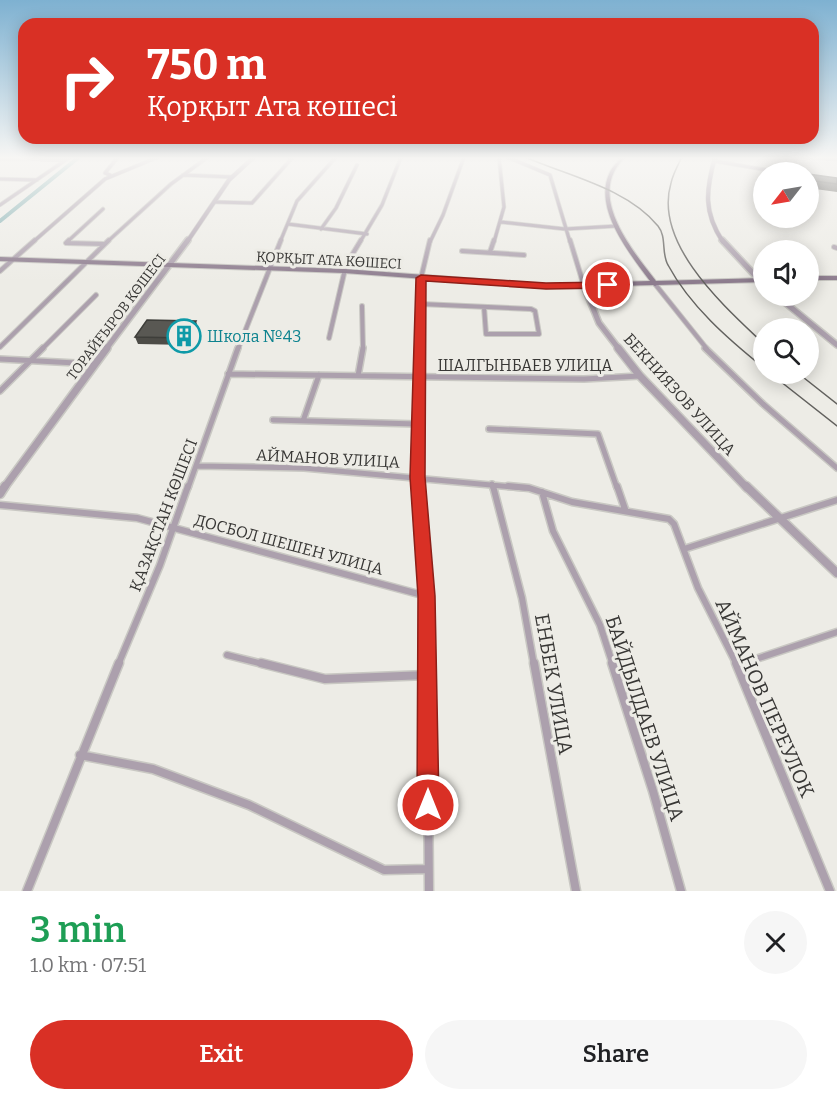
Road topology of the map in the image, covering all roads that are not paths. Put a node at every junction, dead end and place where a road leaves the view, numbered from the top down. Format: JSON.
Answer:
{"nodes":[{"id":1,"x":82,"y":199,"type":"edge"},
{"id":2,"x":156,"y":199,"type":"edge"},
{"id":3,"x":217,"y":199,"type":"edge"},
{"id":4,"x":256,"y":199,"type":"edge"},
{"id":5,"x":299,"y":199,"type":"edge"},
{"id":6,"x":341,"y":199,"type":"edge"},
{"id":7,"x":385,"y":199,"type":"edge"},
{"id":8,"x":449,"y":199,"type":"edge"},
{"id":9,"x":504,"y":199,"type":"edge"},
{"id":10,"x":557,"y":199,"type":"edge"},
{"id":11,"x":608,"y":199,"type":"edge"},
{"id":12,"x":706,"y":199,"type":"edge"},
{"id":13,"x":215,"y":202,"type":"junction"},
{"id":14,"x":103,"y":208,"type":"dead end"},
{"id":15,"x":501,"y":222,"type":"junction"},
{"id":16,"x":288,"y":224,"type":"junction"},
{"id":17,"x":617,"y":226,"type":"junction"},
{"id":18,"x":321,"y":229,"type":"junction"},
{"id":19,"x":566,"y":229,"type":"junction"},
{"id":20,"x":367,"y":234,"type":"junction"},
{"id":21,"x":104,"y":244,"type":"junction"},
{"id":22,"x":462,"y":250,"type":"dead end"},
{"id":23,"x":490,"y":252,"type":"junction"},
{"id":24,"x":524,"y":255,"type":"dead end"},
{"id":25,"x":0,"y":259,"type":"edge"},
{"id":26,"x":15,"y":259,"type":"junction"},
{"id":27,"x":86,"y":261,"type":"junction"},
{"id":28,"x":170,"y":265,"type":"junction"},
{"id":29,"x":271,"y":269,"type":"junction"},
{"id":30,"x":0,"y":271,"type":"edge"},
{"id":31,"x":344,"y":271,"type":"junction"},
{"id":32,"x":753,"y":272,"type":"edge"},
{"id":33,"x":421,"y":278,"type":"junction"},
{"id":34,"x":819,"y":278,"type":"edge"},
{"id":35,"x":837,"y":278,"type":"edge"},
{"id":36,"x":753,"y":280,"type":"edge"},
{"id":37,"x":655,"y":284,"type":"junction"},
{"id":38,"x":584,"y":286,"type":"junction"},
{"id":39,"x":96,"y":295,"type":"dead end"},
{"id":40,"x":421,"y":304,"type":"junction"},
{"id":41,"x":362,"y":306,"type":"dead end"},
{"id":42,"x":789,"y":306,"type":"edge"},
{"id":43,"x":484,"y":307,"type":"junction"},
{"id":44,"x":328,"y":338,"type":"dead end"},
{"id":45,"x":837,"y":345,"type":"edge"},
{"id":46,"x":0,"y":347,"type":"edge"},
{"id":47,"x":0,"y":359,"type":"edge"},
{"id":48,"x":33,"y":360,"type":"junction"},
{"id":49,"x":95,"y":364,"type":"junction"},
{"id":50,"x":228,"y":374,"type":"junction"},
{"id":51,"x":319,"y":375,"type":"junction"},
{"id":52,"x":358,"y":376,"type":"junction"},
{"id":53,"x":418,"y":376,"type":"junction"},
{"id":54,"x":640,"y":376,"type":"junction"},
{"id":55,"x":0,"y":391,"type":"edge"},
{"id":56,"x":273,"y":420,"type":"dead end"},
{"id":57,"x":303,"y":421,"type":"junction"},
{"id":58,"x":417,"y":424,"type":"junction"},
{"id":59,"x":489,"y":429,"type":"dead end"},
{"id":60,"x":196,"y":466,"type":"junction"},
{"id":61,"x":837,"y":468,"type":"edge"},
{"id":62,"x":417,"y":477,"type":"junction"},
{"id":63,"x":492,"y":484,"type":"junction"},
{"id":64,"x":542,"y":492,"type":"junction"},
{"id":65,"x":0,"y":495,"type":"edge"},
{"id":66,"x":837,"y":501,"type":"edge"},
{"id":67,"x":0,"y":505,"type":"edge"},
{"id":68,"x":625,"y":509,"type":"junction"},
{"id":69,"x":669,"y":519,"type":"joint"},
{"id":70,"x":781,"y":519,"type":"junction"},
{"id":71,"x":174,"y":526,"type":"junction"},
{"id":72,"x":684,"y":549,"type":"junction"},
{"id":73,"x":837,"y":573,"type":"edge"},
{"id":74,"x":426,"y":596,"type":"junction"},
{"id":75,"x":837,"y":632,"type":"edge"},
{"id":76,"x":227,"y":655,"type":"dead end"},
{"id":77,"x":737,"y":665,"type":"junction"},
{"id":78,"x":428,"y":675,"type":"junction"},
{"id":79,"x":80,"y":755,"type":"junction"},
{"id":80,"x":428,"y":869,"type":"junction"},
{"id":81,"x":27,"y":891,"type":"edge"},
{"id":82,"x":429,"y":891,"type":"edge"},
{"id":83,"x":576,"y":891,"type":"edge"},
{"id":84,"x":681,"y":891,"type":"edge"},
{"id":85,"x":830,"y":891,"type":"edge"}],
"edges":[{"from":1,"to":26,"type":"street"},
{"from":2,"to":21,"type":"street"},
{"from":3,"to":13,"type":"street","name":"ТОРАЙҒЫРОВ КӨШЕСІ"},
{"from":4,"to":13,"type":"street"},
{"from":5,"to":16,"type":"street","name":"ҚАЗАҚСТАН КӨШЕСІ"},
{"from":6,"to":18,"type":"street"},
{"from":7,"to":20,"type":"street"},
{"from":8,"to":33,"type":"street"},
{"from":9,"to":15,"type":"street"},
{"from":10,"to":19,"type":"street","name":"БЕКНИЯЗОВ УЛИЦА"},
{"from":11,"to":17,"type":"main road"},
{"from":12,"to":32,"type":"street"},
{"from":13,"to":28,"type":"street","name":"ТОРАЙҒЫРОВ КӨШЕСІ"},
{"from":14,"to":21,"type":"street"},
{"from":15,"to":19,"type":"street"},
{"from":15,"to":23,"type":"street"},
{"from":16,"to":18,"type":"street"},
{"from":16,"to":29,"type":"street","name":"ҚАЗАҚСТАН КӨШЕСІ"},
{"from":17,"to":19,"type":"street"},
{"from":17,"to":37,"type":"main road"},
{"from":18,"to":20,"type":"street"},
{"from":19,"to":38,"type":"street","name":"БЕКНИЯЗОВ УЛИЦА"},
{"from":20,"to":31,"type":"street"},
{"from":21,"to":27,"type":"street"},
{"from":22,"to":23,"type":"street"},
{"from":23,"to":24,"type":"street"},
{"from":25,"to":26,"type":"main road","name":"ҚОРҚЫТ АТА КӨШЕСІ"},
{"from":26,"to":27,"type":"main road","name":"ҚОРҚЫТ АТА КӨШЕСІ"},
{"from":26,"to":30,"type":"street"},
{"from":27,"to":28,"type":"main road","name":"ҚОРҚЫТ АТА КӨШЕСІ"},
{"from":27,"to":46,"type":"street"},
{"from":28,"to":29,"type":"main road","name":"ҚОРҚЫТ АТА КӨШЕСІ"},
{"from":28,"to":49,"type":"street","name":"ТОРАЙҒЫРОВ КӨШЕСІ"},
{"from":29,"to":31,"type":"main road","name":"ҚОРҚЫТ АТА КӨШЕСІ"},
{"from":29,"to":50,"type":"street","name":"ҚАЗАҚСТАН КӨШЕСІ"},
{"from":31,"to":33,"type":"main road","name":"ҚОРҚЫТ АТА КӨШЕСІ"},
{"from":31,"to":44,"type":"street"},
{"from":33,"to":38,"type":"main road","name":"ҚОРҚЫТ АТА КӨШЕСІ"},
{"from":33,"to":40,"type":"street"},
{"from":34,"to":35,"type":"main road"},
{"from":36,"to":37,"type":"main road","name":"ҚОРҚЫТ АТА КӨШЕСІ"},
{"from":37,"to":38,"type":"main road","name":"ҚОРҚЫТ АТА КӨШЕСІ"},
{"from":37,"to":61,"type":"street"},
{"from":38,"to":54,"type":"street","name":"БЕКНИЯЗОВ УЛИЦА"},
{"from":39,"to":48,"type":"street"},
{"from":40,"to":43,"type":"street"},
{"from":40,"to":53,"type":"street"},
{"from":41,"to":52,"type":"street"},
{"from":42,"to":45,"type":"street"},
{"from":43,"to":43,"type":"street"},
{"from":47,"to":48,"type":"street"},
{"from":48,"to":49,"type":"street"},
{"from":48,"to":55,"type":"street"},
{"from":49,"to":65,"type":"street","name":"ТОРАЙҒЫРОВ КӨШЕСІ"},
{"from":50,"to":51,"type":"street","name":"ШАЛГЫНБАЕВ УЛИЦА"},
{"from":50,"to":60,"type":"street","name":"ҚАЗАҚСТАН КӨШЕСІ"},
{"from":51,"to":52,"type":"street","name":"ШАЛГЫНБАЕВ УЛИЦА"},
{"from":51,"to":57,"type":"street"},
{"from":52,"to":53,"type":"street","name":"ШАЛГЫНБАЕВ УЛИЦА"},
{"from":53,"to":54,"type":"street","name":"ШАЛГЫНБАЕВ УЛИЦА"},
{"from":53,"to":58,"type":"street"},
{"from":54,"to":70,"type":"street","name":"БЕКНИЯЗОВ УЛИЦА"},
{"from":56,"to":57,"type":"street"},
{"from":57,"to":58,"type":"street"},
{"from":58,"to":62,"type":"street"},
{"from":59,"to":68,"type":"street"},
{"from":60,"to":62,"type":"street","name":"АЙМАНОВ УЛИЦА"},
{"from":60,"to":71,"type":"street","name":"ҚАЗАҚСТАН КӨШЕСІ"},
{"from":62,"to":63,"type":"street","name":"АЙМАНОВ УЛИЦА"},
{"from":62,"to":74,"type":"street"},
{"from":63,"to":64,"type":"street","name":"АЙМАНОВ УЛИЦА"},
{"from":63,"to":83,"type":"street","name":"ЕНБЕК УЛИЦА"},
{"from":64,"to":68,"type":"street","name":"АЙМАНОВ УЛИЦА"},
{"from":64,"to":84,"type":"street","name":"БАЙДЫЛДАЕВ УЛИЦА"},
{"from":66,"to":70,"type":"street"},
{"from":67,"to":71,"type":"street","name":"ДОСБОЛ ШЕШЕН УЛИЦА"},
{"from":68,"to":69,"type":"street","name":"АЙМАНОВ УЛИЦА"},
{"from":69,"to":72,"type":"street","name":"АЙМАНОВ ПЕРЕУЛОК"},
{"from":70,"to":72,"type":"street"},
{"from":70,"to":73,"type":"street","name":"БЕКНИЯЗОВ УЛИЦА"},
{"from":71,"to":74,"type":"street","name":"ДОСБОЛ ШЕШЕН УЛИЦА"},
{"from":71,"to":79,"type":"street","name":"ҚАЗАҚСТАН КӨШЕСІ"},
{"from":72,"to":77,"type":"street","name":"АЙМАНОВ ПЕРЕУЛОК"},
{"from":74,"to":78,"type":"street"},
{"from":75,"to":77,"type":"street"},
{"from":76,"to":78,"type":"street"},
{"from":77,"to":85,"type":"street","name":"АЙМАНОВ ПЕРЕУЛОК"},
{"from":78,"to":80,"type":"street"},
{"from":79,"to":80,"type":"street"},
{"from":79,"to":81,"type":"street","name":"ҚАЗАҚСТАН КӨШЕСІ"},
{"from":80,"to":82,"type":"street"}]}
